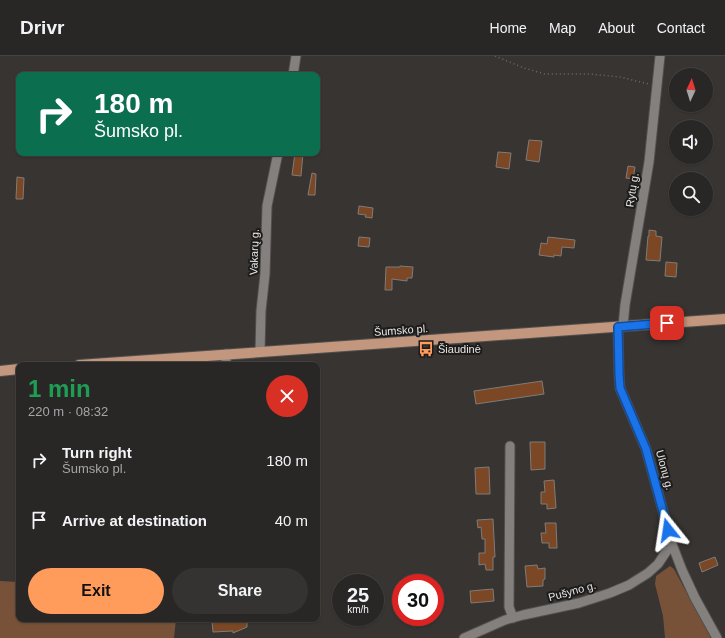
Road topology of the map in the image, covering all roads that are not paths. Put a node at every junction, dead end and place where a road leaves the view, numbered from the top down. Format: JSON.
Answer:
{"nodes":[{"id":1,"x":296,"y":56,"type":"edge"},
{"id":2,"x":660,"y":56,"type":"edge"},
{"id":3,"x":293,"y":72,"type":"edge"},
{"id":4,"x":277,"y":156,"type":"edge"},
{"id":5,"x":725,"y":319,"type":"edge"},
{"id":6,"x":621,"y":326,"type":"junction"},
{"id":7,"x":260,"y":352,"type":"junction"},
{"id":8,"x":226,"y":354,"type":"junction"},
{"id":9,"x":119,"y":362,"type":"edge"},
{"id":10,"x":226,"y":362,"type":"edge"},
{"id":11,"x":16,"y":369,"type":"edge"},
{"id":12,"x":0,"y":371,"type":"edge"},
{"id":13,"x":510,"y":446,"type":"dead end"},
{"id":14,"x":672,"y":544,"type":"junction"},
{"id":15,"x":513,"y":618,"type":"junction"},
{"id":16,"x":464,"y":638,"type":"edge"},
{"id":17,"x":717,"y":638,"type":"edge"}],
"edges":[{"from":1,"to":3,"type":"street"},
{"from":2,"to":6,"type":"street","name":"Rytų g."},
{"from":4,"to":7,"type":"street","name":"Vakarų g."},
{"from":5,"to":6,"type":"main road","name":"Šumsko pl."},
{"from":6,"to":7,"type":"main road","name":"Šumsko pl."},
{"from":6,"to":14,"type":"street","name":"Ulonų g."},
{"from":7,"to":8,"type":"main road","name":"Šumsko pl."},
{"from":8,"to":9,"type":"main road","name":"Šumsko pl."},
{"from":8,"to":10,"type":"street"},
{"from":11,"to":12,"type":"main road"},
{"from":13,"to":15,"type":"street"},
{"from":14,"to":15,"type":"street","name":"Pušyno g."},
{"from":14,"to":17,"type":"street","name":"Ulonų g."},
{"from":15,"to":16,"type":"street","name":"Pušyno g."}]}
